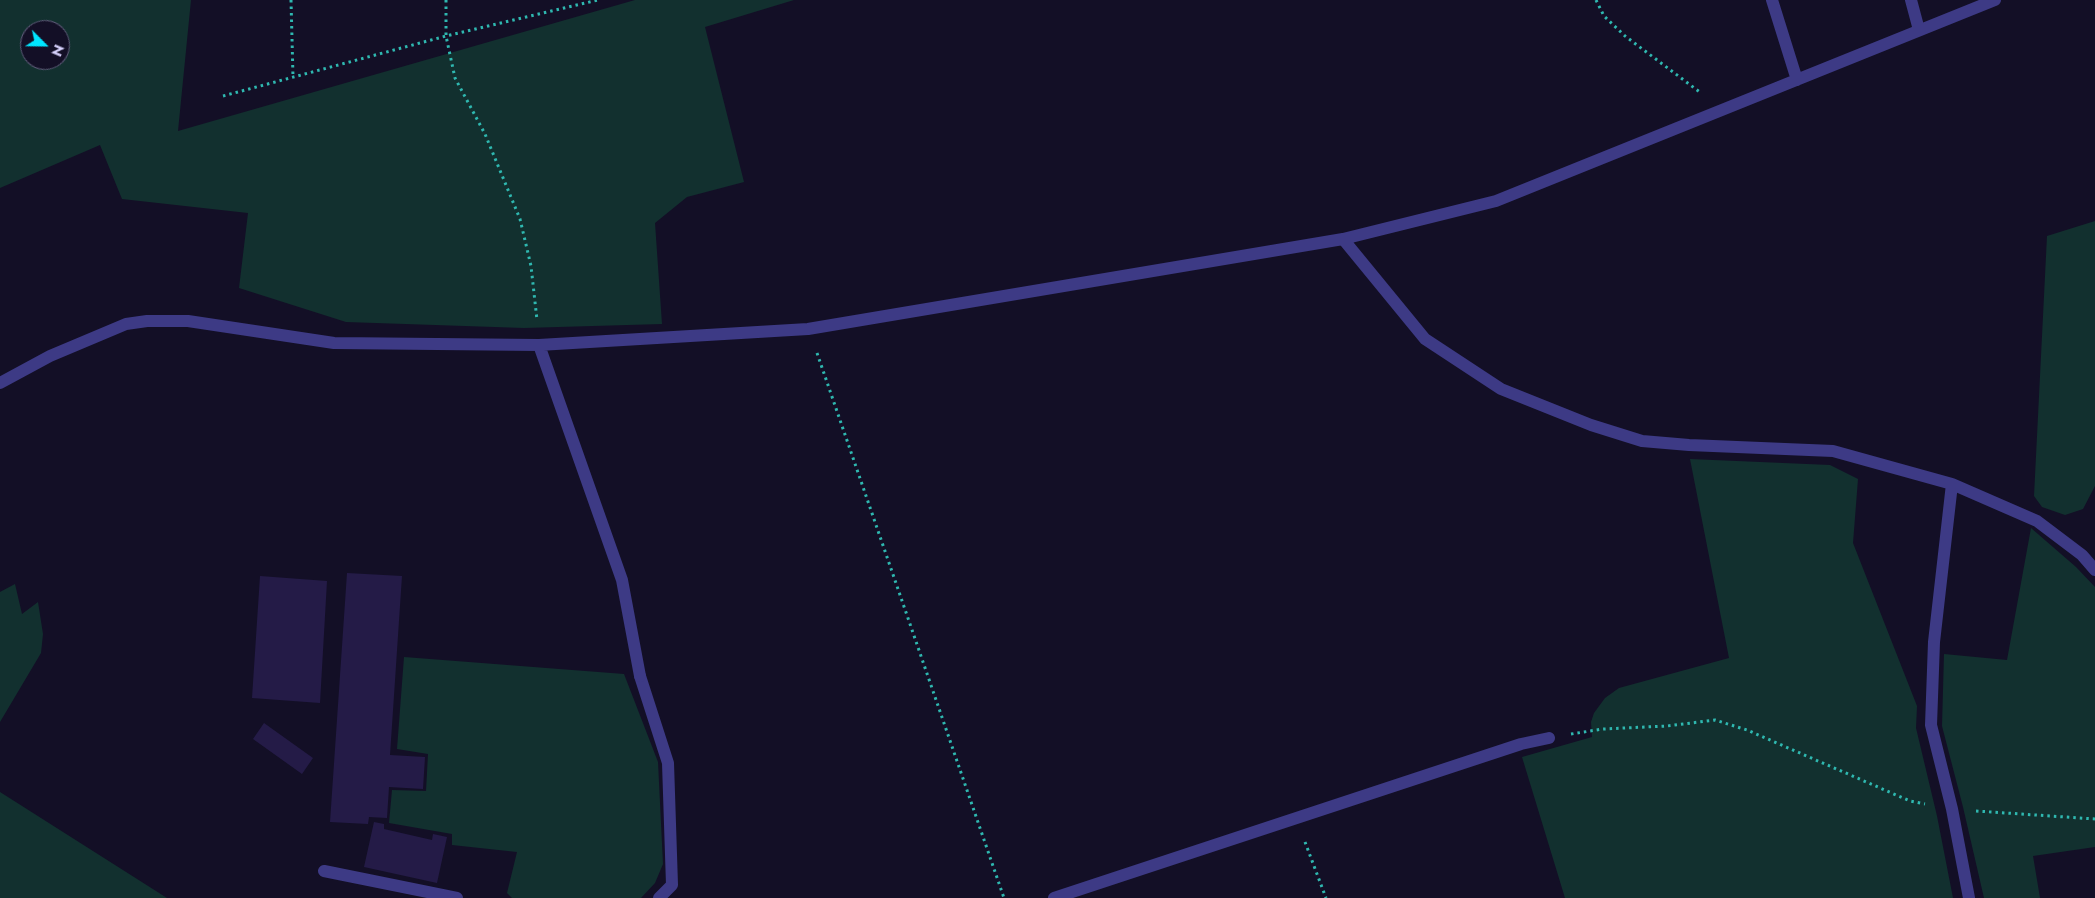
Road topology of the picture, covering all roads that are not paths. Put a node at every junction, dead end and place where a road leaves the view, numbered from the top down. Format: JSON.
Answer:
{"nodes":[{"id":1,"x":1772,"y":0,"type":"edge"},
{"id":2,"x":1911,"y":0,"type":"edge"},
{"id":3,"x":1995,"y":0,"type":"edge"},
{"id":4,"x":1920,"y":30,"type":"junction"},
{"id":5,"x":1797,"y":80,"type":"junction"},
{"id":6,"x":1343,"y":239,"type":"junction"},
{"id":7,"x":539,"y":345,"type":"junction"},
{"id":8,"x":0,"y":383,"type":"edge"},
{"id":9,"x":1952,"y":484,"type":"junction"},
{"id":10,"x":2095,"y":570,"type":"edge"},
{"id":11,"x":1548,"y":738,"type":"road end"},
{"id":12,"x":324,"y":871,"type":"dead end"},
{"id":13,"x":456,"y":898,"type":"edge"},
{"id":14,"x":659,"y":898,"type":"edge"},
{"id":15,"x":1054,"y":898,"type":"edge"},
{"id":16,"x":1969,"y":898,"type":"edge"}],
"edges":[{"from":1,"to":5,"type":"street"},
{"from":2,"to":4,"type":"street"},
{"from":3,"to":4,"type":"street"},
{"from":4,"to":5,"type":"street"},
{"from":5,"to":6,"type":"street"},
{"from":6,"to":7,"type":"street"},
{"from":6,"to":9,"type":"street"},
{"from":7,"to":8,"type":"street"},
{"from":7,"to":14,"type":"street"},
{"from":9,"to":10,"type":"street"},
{"from":9,"to":16,"type":"street"},
{"from":11,"to":15,"type":"street"},
{"from":12,"to":13,"type":"street"}]}
